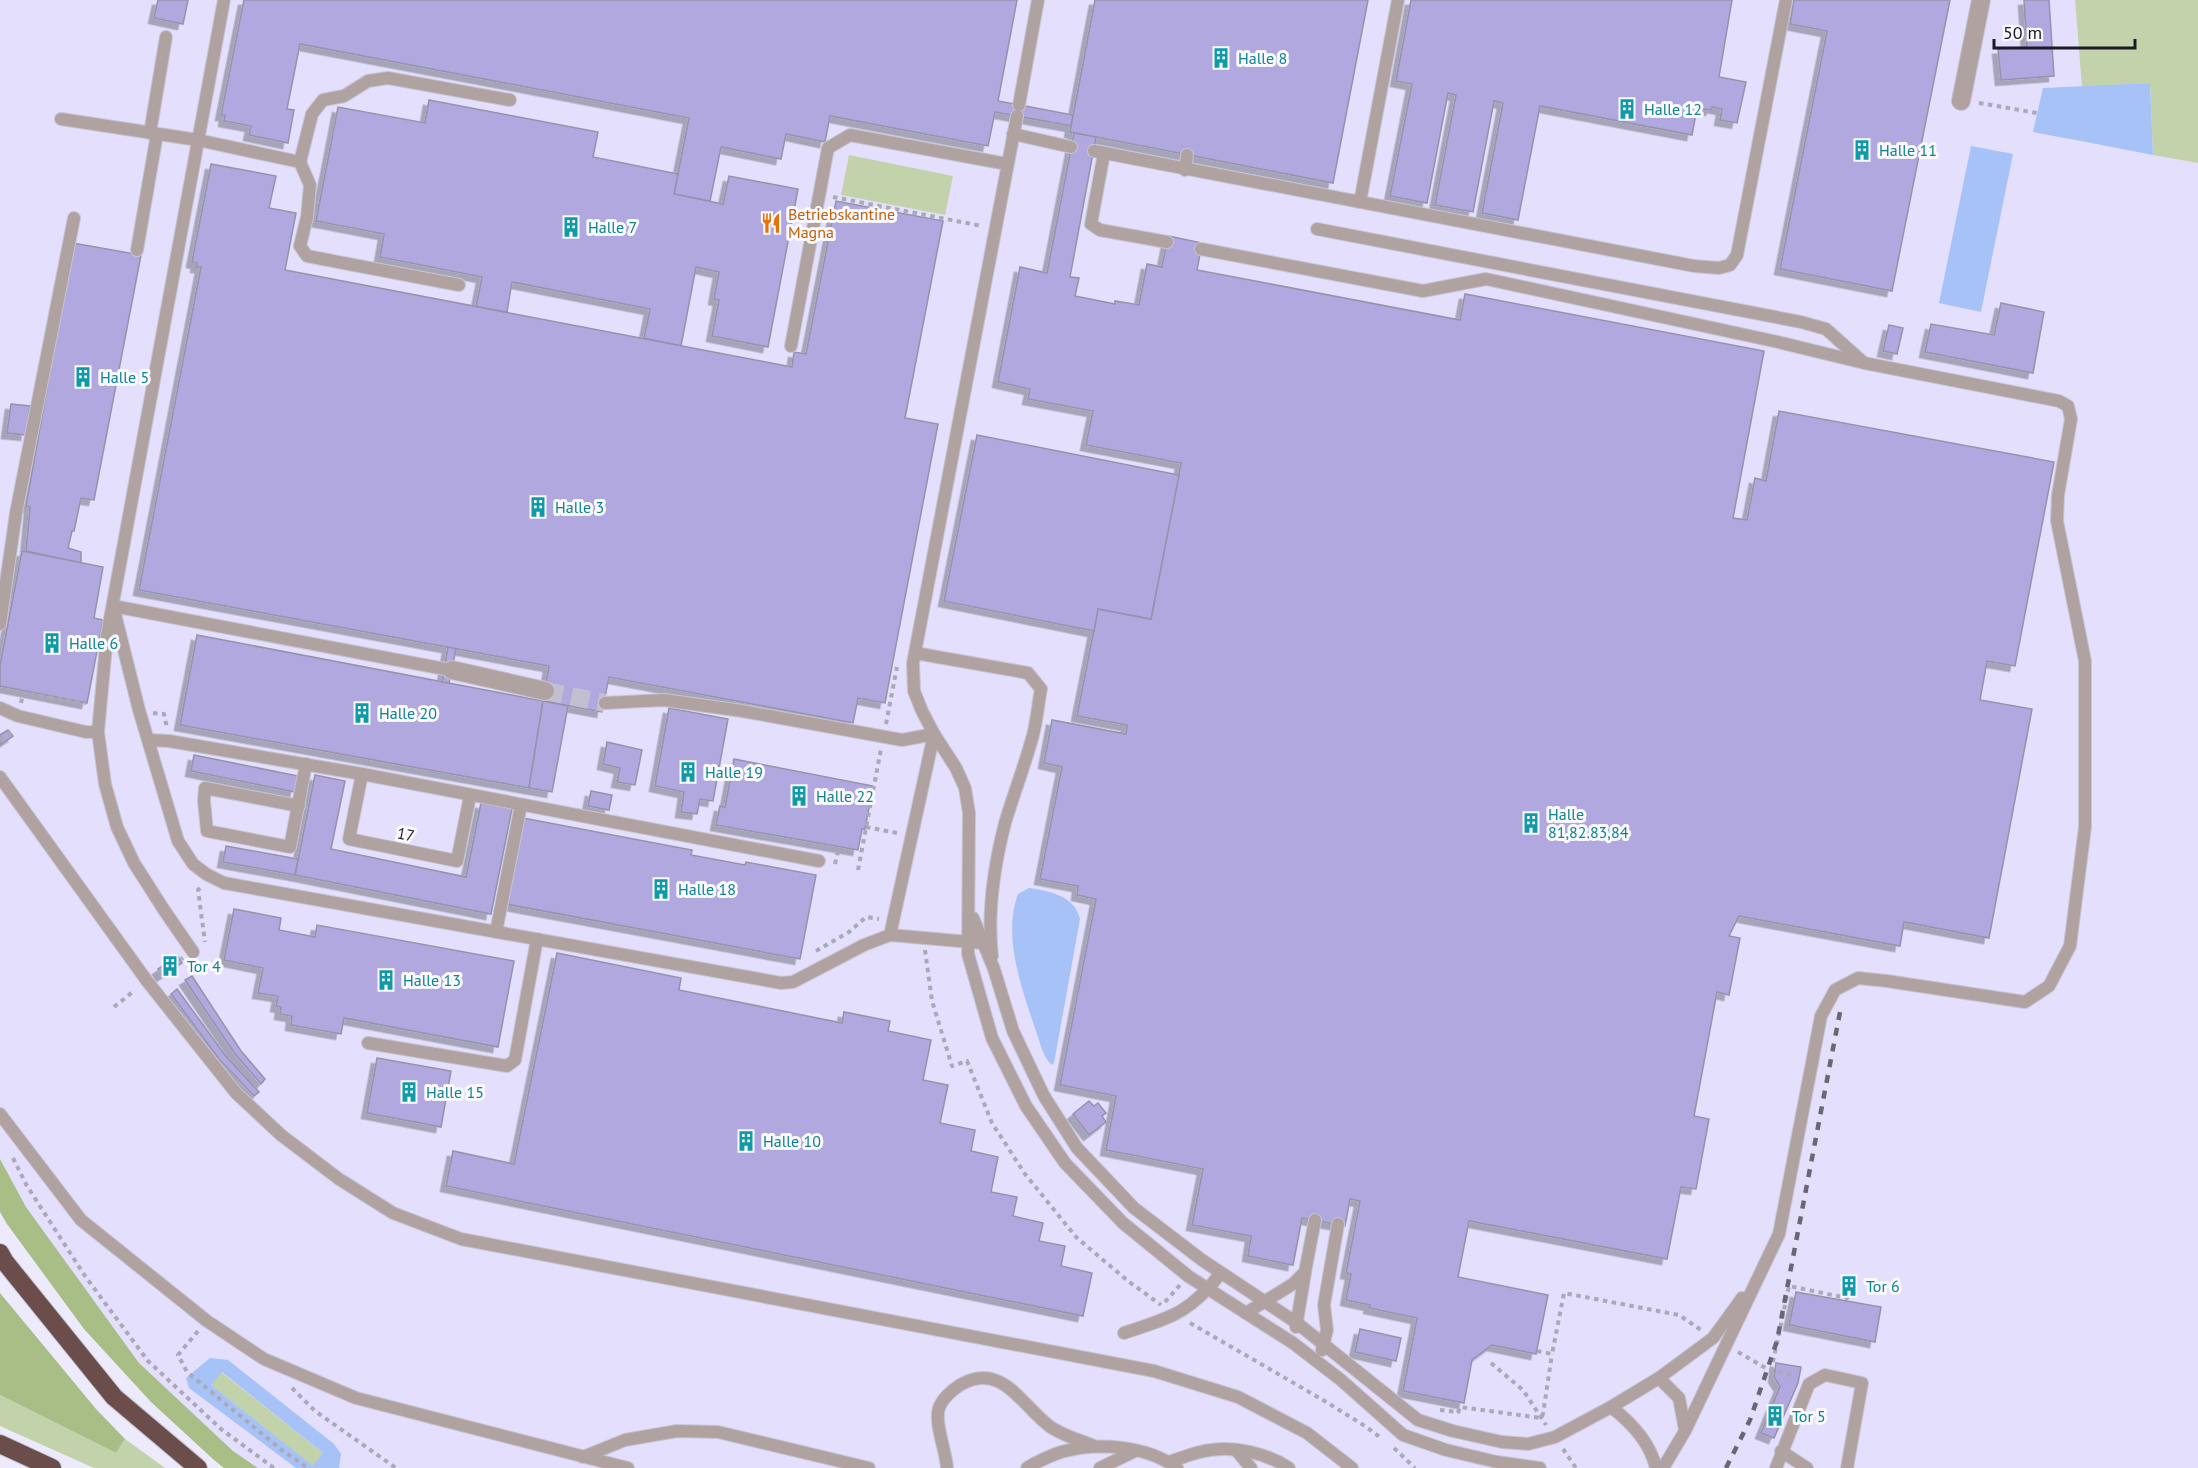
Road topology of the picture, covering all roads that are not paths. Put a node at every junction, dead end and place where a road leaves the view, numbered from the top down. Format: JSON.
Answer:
{"nodes":[{"id":1,"x":224,"y":0,"type":"edge"},
{"id":2,"x":1038,"y":0,"type":"edge"},
{"id":3,"x":1398,"y":0,"type":"edge"},
{"id":4,"x":1786,"y":0,"type":"edge"},
{"id":5,"x":1981,"y":0,"type":"edge"},
{"id":6,"x":166,"y":38,"type":"dead end"},
{"id":7,"x":510,"y":100,"type":"dead end"},
{"id":8,"x":1961,"y":100,"type":"road end"},
{"id":9,"x":61,"y":118,"type":"dead end"},
{"id":10,"x":154,"y":133,"type":"junction"},
{"id":11,"x":1012,"y":134,"type":"junction"},
{"id":12,"x":198,"y":140,"type":"junction"},
{"id":13,"x":1071,"y":147,"type":"dead end"},
{"id":14,"x":1187,"y":155,"type":"dead end"},
{"id":15,"x":300,"y":162,"type":"junction"},
{"id":16,"x":1007,"y":164,"type":"junction"},
{"id":17,"x":1185,"y":170,"type":"junction"},
{"id":18,"x":1360,"y":202,"type":"junction"},
{"id":19,"x":74,"y":218,"type":"dead end"},
{"id":20,"x":1317,"y":230,"type":"dead end"},
{"id":21,"x":1167,"y":242,"type":"dead end"},
{"id":22,"x":137,"y":249,"type":"dead end"},
{"id":23,"x":1201,"y":249,"type":"dead end"},
{"id":24,"x":459,"y":285,"type":"dead end"},
{"id":25,"x":791,"y":346,"type":"dead end"},
{"id":26,"x":1864,"y":363,"type":"junction"},
{"id":27,"x":113,"y":606,"type":"junction"},
{"id":28,"x":0,"y":624,"type":"edge"},
{"id":29,"x":915,"y":653,"type":"junction"},
{"id":30,"x":448,"y":670,"type":"joint"},
{"id":31,"x":545,"y":692,"type":"tunnel mouth"},
{"id":32,"x":605,"y":703,"type":"tunnel mouth"},
{"id":33,"x":1,"y":706,"type":"edge"},
{"id":34,"x":98,"y":732,"type":"junction"},
{"id":35,"x":934,"y":734,"type":"junction"},
{"id":36,"x":148,"y":740,"type":"junction"},
{"id":37,"x":306,"y":764,"type":"junction"},
{"id":38,"x":362,"y":774,"type":"junction"},
{"id":39,"x":0,"y":777,"type":"edge"},
{"id":40,"x":470,"y":796,"type":"junction"},
{"id":41,"x":521,"y":805,"type":"junction"},
{"id":42,"x":299,"y":806,"type":"junction"},
{"id":43,"x":819,"y":861,"type":"dead end"},
{"id":44,"x":969,"y":905,"type":"junction"},
{"id":45,"x":496,"y":932,"type":"junction"},
{"id":46,"x":890,"y":935,"type":"junction"},
{"id":47,"x":537,"y":939,"type":"junction"},
{"id":48,"x":969,"y":942,"type":"junction"},
{"id":49,"x":982,"y":943,"type":"junction"},
{"id":50,"x":193,"y":952,"type":"dead end"},
{"id":51,"x":994,"y":969,"type":"junction"},
{"id":52,"x":368,"y":1042,"type":"dead end"},
{"id":53,"x":0,"y":1114,"type":"edge"},
{"id":54,"x":1315,"y":1220,"type":"dead end"},
{"id":55,"x":1338,"y":1224,"type":"dead end"},
{"id":56,"x":0,"y":1253,"type":"edge"},
{"id":57,"x":1305,"y":1272,"type":"junction"},
{"id":58,"x":1761,"y":1272,"type":"junction"},
{"id":59,"x":1221,"y":1273,"type":"junction"},
{"id":60,"x":1208,"y":1290,"type":"junction"},
{"id":61,"x":1264,"y":1301,"type":"junction"},
{"id":62,"x":1246,"y":1313,"type":"junction"},
{"id":63,"x":1297,"y":1323,"type":"junction"},
{"id":64,"x":1124,"y":1333,"type":"dead end"},
{"id":65,"x":1293,"y":1342,"type":"junction"},
{"id":66,"x":1323,"y":1343,"type":"junction"},
{"id":67,"x":1318,"y":1363,"type":"junction"},
{"id":68,"x":1659,"y":1378,"type":"junction"},
{"id":69,"x":1611,"y":1407,"type":"junction"},
{"id":70,"x":1685,"y":1431,"type":"junction"},
{"id":71,"x":1502,"y":1442,"type":"junction"},
{"id":72,"x":0,"y":1444,"type":"edge"},
{"id":73,"x":1094,"y":1446,"type":"junction"},
{"id":74,"x":1136,"y":1450,"type":"junction"},
{"id":75,"x":1236,"y":1450,"type":"junction"},
{"id":76,"x":1781,"y":1450,"type":"junction"},
{"id":77,"x":1264,"y":1456,"type":"junction"},
{"id":78,"x":583,"y":1457,"type":"junction"},
{"id":79,"x":1173,"y":1465,"type":"edge"},
{"id":80,"x":1501,"y":1466,"type":"edge"},
{"id":81,"x":52,"y":1468,"type":"edge"},
{"id":82,"x":198,"y":1468,"type":"edge"},
{"id":83,"x":628,"y":1468,"type":"edge"},
{"id":84,"x":869,"y":1468,"type":"edge"},
{"id":85,"x":947,"y":1468,"type":"edge"},
{"id":86,"x":1027,"y":1468,"type":"edge"},
{"id":87,"x":1100,"y":1468,"type":"edge"},
{"id":88,"x":1251,"y":1468,"type":"edge"},
{"id":89,"x":1274,"y":1468,"type":"edge"},
{"id":90,"x":1289,"y":1468,"type":"edge"},
{"id":91,"x":1352,"y":1468,"type":"edge"},
{"id":92,"x":1540,"y":1468,"type":"edge"},
{"id":93,"x":1656,"y":1468,"type":"edge"},
{"id":94,"x":1663,"y":1468,"type":"edge"},
{"id":95,"x":1776,"y":1468,"type":"edge"},
{"id":96,"x":1807,"y":1468,"type":"edge"},
{"id":97,"x":1847,"y":1468,"type":"edge"}],
"edges":[{"from":1,"to":12,"type":"lane"},
{"from":2,"to":11,"type":"lane"},
{"from":3,"to":18,"type":"lane"},
{"from":4,"to":18,"type":"lane"},
{"from":5,"to":8,"type":"street"},
{"from":6,"to":10,"type":"lane"},
{"from":7,"to":15,"type":"lane"},
{"from":9,"to":10,"type":"lane"},
{"from":10,"to":12,"type":"lane"},
{"from":10,"to":22,"type":"lane"},
{"from":11,"to":13,"type":"lane"},
{"from":11,"to":16,"type":"lane"},
{"from":12,"to":15,"type":"lane"},
{"from":12,"to":27,"type":"lane"},
{"from":14,"to":17,"type":"lane"},
{"from":15,"to":24,"type":"lane"},
{"from":16,"to":25,"type":"lane"},
{"from":16,"to":29,"type":"lane"},
{"from":17,"to":18,"type":"lane"},
{"from":17,"to":21,"type":"lane"},
{"from":19,"to":28,"type":"lane"},
{"from":20,"to":26,"type":"lane"},
{"from":23,"to":26,"type":"lane"},
{"from":26,"to":58,"type":"lane"},
{"from":27,"to":30,"type":"lane"},
{"from":27,"to":34,"type":"lane"},
{"from":27,"to":36,"type":"lane"},
{"from":29,"to":35,"type":"lane"},
{"from":29,"to":51,"type":"lane"},
{"from":30,"to":31,"type":"street"},
{"from":32,"to":35,"type":"lane"},
{"from":33,"to":34,"type":"lane"},
{"from":34,"to":50,"type":"lane"},
{"from":35,"to":44,"type":"lane"},
{"from":35,"to":46,"type":"lane"},
{"from":36,"to":37,"type":"lane"},
{"from":36,"to":45,"type":"lane"},
{"from":37,"to":38,"type":"lane"},
{"from":37,"to":42,"type":"lane"},
{"from":38,"to":40,"type":"lane"},
{"from":38,"to":40,"type":"lane","name":"17"},
{"from":39,"to":91,"type":"lane"},
{"from":40,"to":41,"type":"lane"},
{"from":41,"to":43,"type":"lane"},
{"from":41,"to":45,"type":"lane"},
{"from":42,"to":42,"type":"lane"},
{"from":44,"to":48,"type":"lane"},
{"from":44,"to":49,"type":"lane"},
{"from":45,"to":47,"type":"lane"},
{"from":46,"to":47,"type":"lane"},
{"from":46,"to":48,"type":"lane"},
{"from":47,"to":52,"type":"lane"},
{"from":48,"to":49,"type":"lane"},
{"from":48,"to":60,"type":"lane"},
{"from":49,"to":51,"type":"lane"},
{"from":51,"to":59,"type":"lane"},
{"from":53,"to":78,"type":"lane"},
{"from":54,"to":57,"type":"lane"},
{"from":55,"to":66,"type":"lane"},
{"from":56,"to":82,"type":"highway"},
{"from":57,"to":61,"type":"lane"},
{"from":57,"to":63,"type":"lane"},
{"from":58,"to":68,"type":"lane"},
{"from":58,"to":70,"type":"lane"},
{"from":59,"to":60,"type":"lane"},
{"from":59,"to":61,"type":"lane"},
{"from":60,"to":62,"type":"lane"},
{"from":60,"to":64,"type":"lane"},
{"from":61,"to":62,"type":"lane"},
{"from":61,"to":63,"type":"lane"},
{"from":62,"to":65,"type":"lane"},
{"from":63,"to":65,"type":"lane"},
{"from":63,"to":66,"type":"lane"},
{"from":65,"to":67,"type":"lane"},
{"from":66,"to":67,"type":"lane"},
{"from":66,"to":71,"type":"lane"},
{"from":67,"to":80,"type":"lane"},
{"from":68,"to":69,"type":"lane"},
{"from":68,"to":70,"type":"lane"},
{"from":69,"to":71,"type":"lane"},
{"from":69,"to":93,"type":"lane"},
{"from":70,"to":94,"type":"lane"},
{"from":71,"to":80,"type":"lane"},
{"from":72,"to":81,"type":"highway"},
{"from":73,"to":74,"type":"lane"},
{"from":73,"to":85,"type":"lane"},
{"from":73,"to":86,"type":"lane"},
{"from":74,"to":79,"type":"lane"},
{"from":74,"to":87,"type":"lane"},
{"from":75,"to":77,"type":"lane"},
{"from":75,"to":79,"type":"lane"},
{"from":75,"to":88,"type":"lane"},
{"from":76,"to":95,"type":"lane"},
{"from":76,"to":96,"type":"lane"},
{"from":76,"to":97,"type":"lane"},
{"from":77,"to":89,"type":"lane"},
{"from":77,"to":90,"type":"lane"},
{"from":78,"to":83,"type":"lane"},
{"from":78,"to":84,"type":"lane"},
{"from":80,"to":92,"type":"lane"}]}
